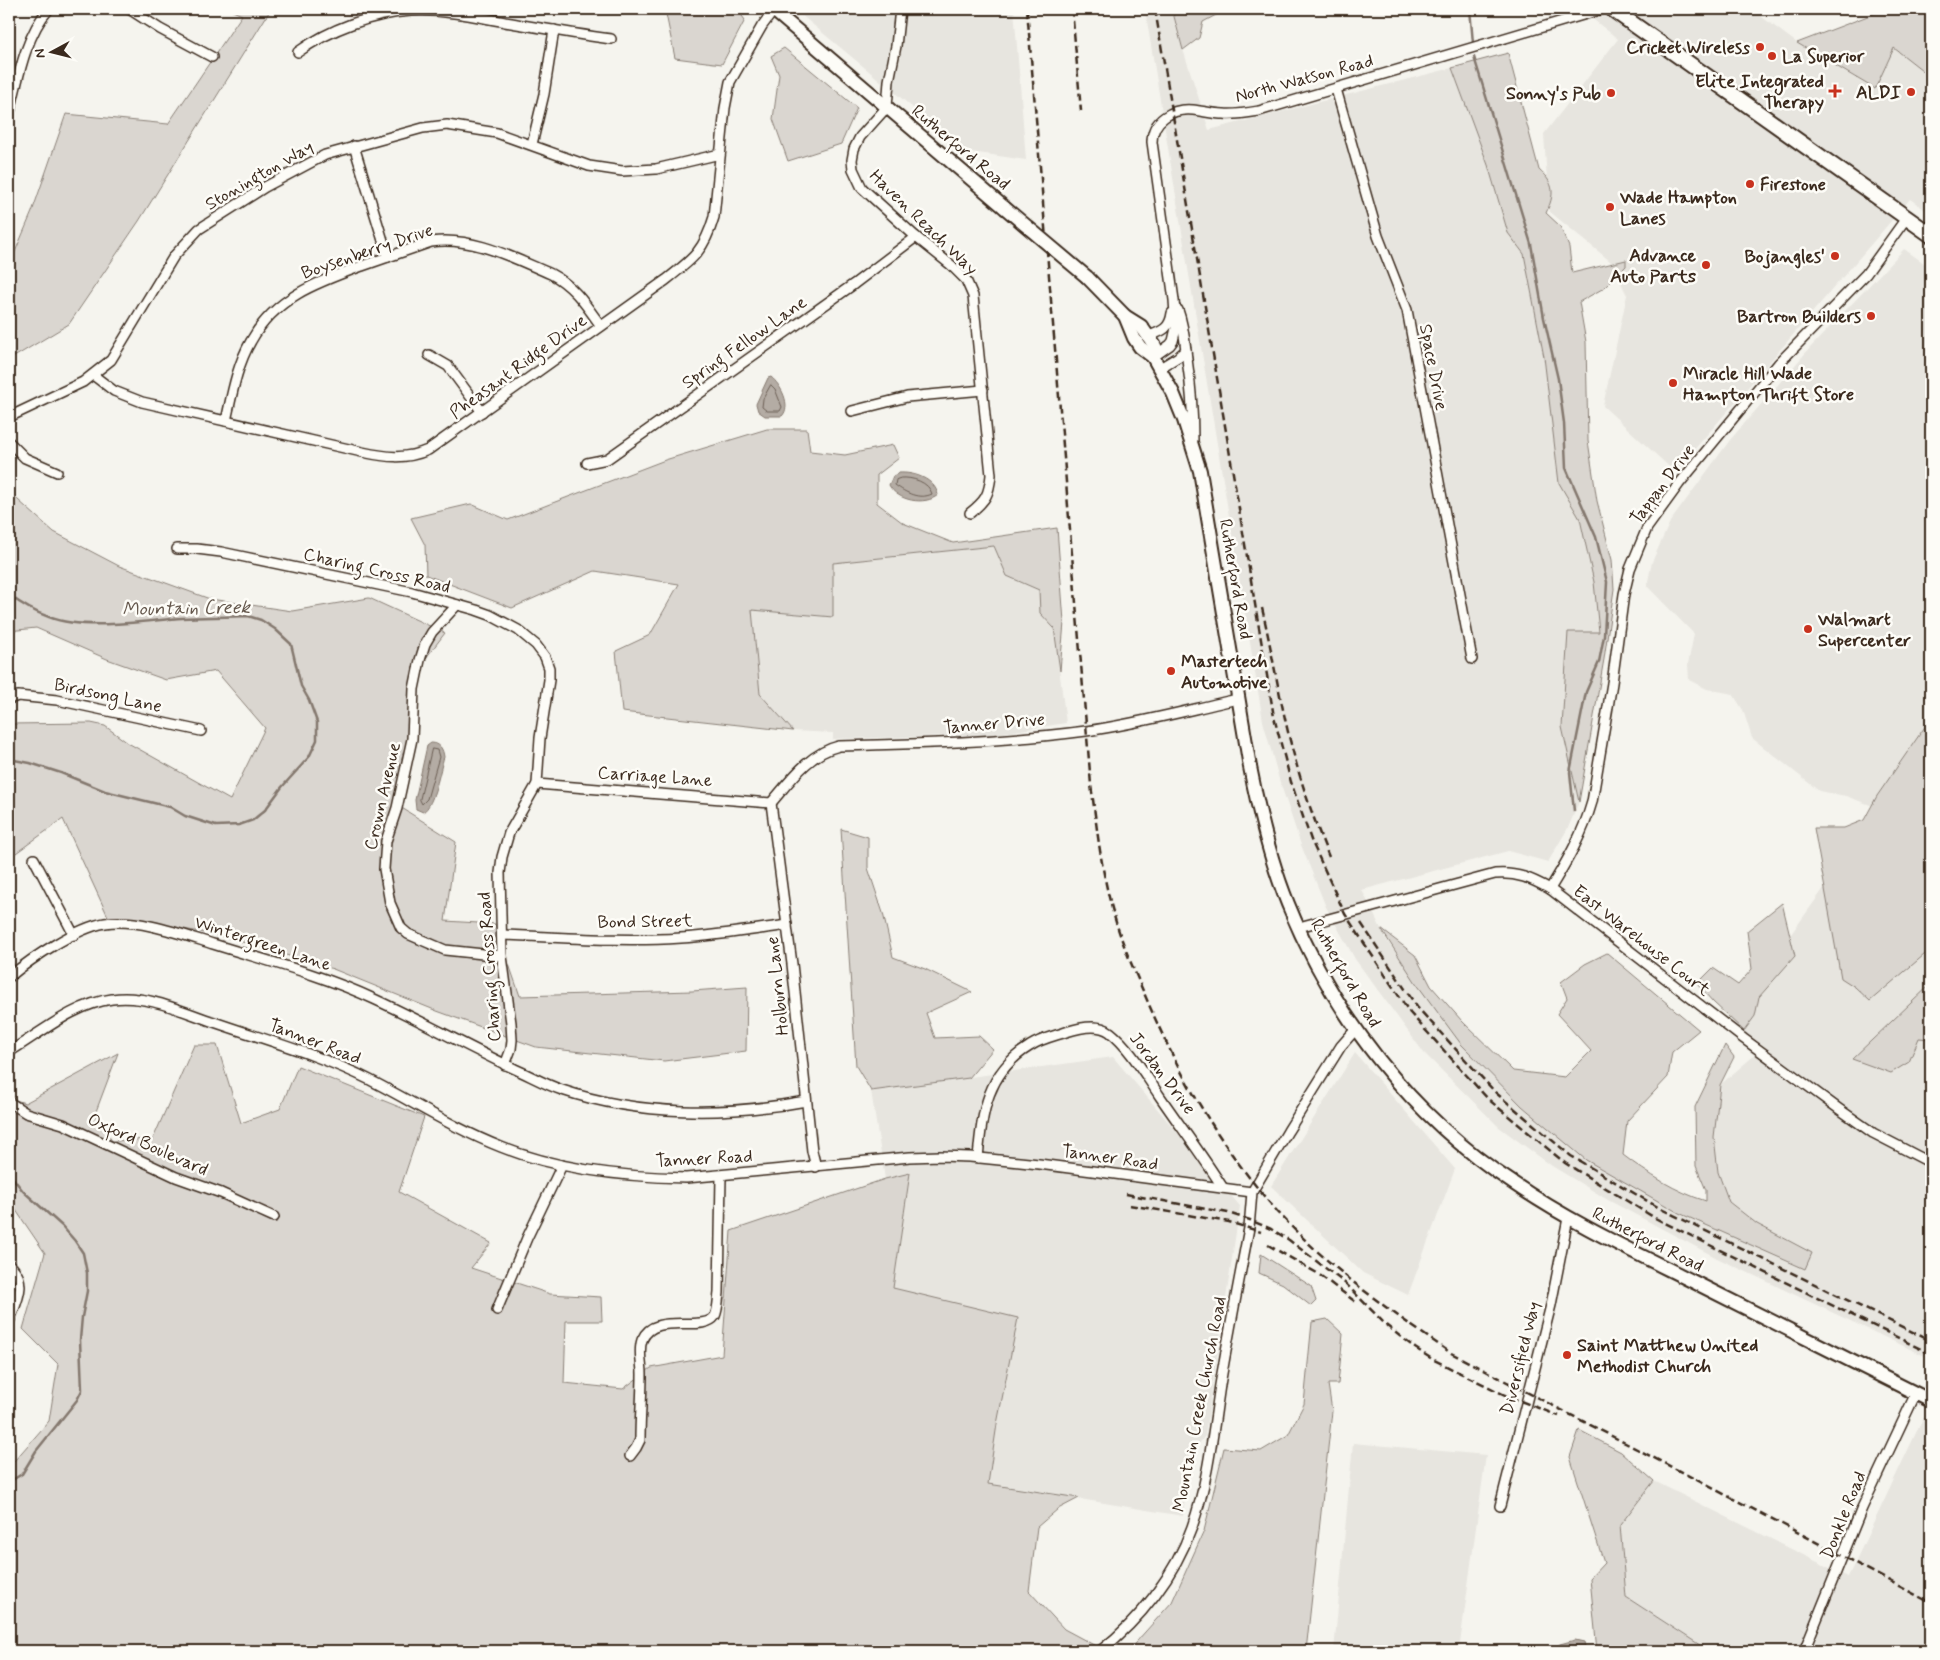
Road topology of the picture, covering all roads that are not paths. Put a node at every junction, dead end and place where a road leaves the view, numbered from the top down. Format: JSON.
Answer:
{"nodes":[{"id":1,"x":49,"y":9,"type":"edge"},
{"id":2,"x":129,"y":9,"type":"edge"},
{"id":3,"x":900,"y":9,"type":"edge"},
{"id":4,"x":1603,"y":9,"type":"edge"},
{"id":5,"x":1612,"y":9,"type":"edge"},
{"id":6,"x":773,"y":10,"type":"edge"},
{"id":7,"x":554,"y":30,"type":"junction"},
{"id":8,"x":611,"y":39,"type":"dead end"},
{"id":9,"x":298,"y":52,"type":"dead end"},
{"id":10,"x":212,"y":57,"type":"dead end"},
{"id":11,"x":1336,"y":89,"type":"junction"},
{"id":12,"x":887,"y":107,"type":"junction"},
{"id":13,"x":9,"y":116,"type":"edge"},
{"id":14,"x":532,"y":144,"type":"junction"},
{"id":15,"x":354,"y":146,"type":"junction"},
{"id":16,"x":720,"y":154,"type":"junction"},
{"id":17,"x":1907,"y":217,"type":"junction"},
{"id":18,"x":1931,"y":235,"type":"edge"},
{"id":19,"x":916,"y":237,"type":"junction"},
{"id":20,"x":388,"y":257,"type":"junction"},
{"id":21,"x":1174,"y":300,"type":"junction"},
{"id":22,"x":1125,"y":316,"type":"junction"},
{"id":23,"x":601,"y":326,"type":"junction"},
{"id":24,"x":1149,"y":336,"type":"junction"},
{"id":25,"x":1186,"y":350,"type":"junction"},
{"id":26,"x":429,"y":355,"type":"dead end"},
{"id":27,"x":1156,"y":362,"type":"junction"},
{"id":28,"x":93,"y":375,"type":"junction"},
{"id":29,"x":983,"y":390,"type":"junction"},
{"id":30,"x":482,"y":412,"type":"junction"},
{"id":31,"x":852,"y":412,"type":"dead end"},
{"id":32,"x":9,"y":417,"type":"edge"},
{"id":33,"x":226,"y":421,"type":"junction"},
{"id":34,"x":9,"y":442,"type":"edge"},
{"id":35,"x":1193,"y":448,"type":"junction"},
{"id":36,"x":586,"y":464,"type":"dead end"},
{"id":37,"x":57,"y":472,"type":"dead end"},
{"id":38,"x":970,"y":513,"type":"dead end"},
{"id":39,"x":177,"y":549,"type":"dead end"},
{"id":40,"x":457,"y":605,"type":"junction"},
{"id":41,"x":1472,"y":659,"type":"dead end"},
{"id":42,"x":9,"y":699,"type":"edge"},
{"id":43,"x":1238,"y":699,"type":"junction"},
{"id":44,"x":201,"y":732,"type":"dead end"},
{"id":45,"x":537,"y":784,"type":"junction"},
{"id":46,"x":771,"y":803,"type":"junction"},
{"id":47,"x":34,"y":859,"type":"dead end"},
{"id":48,"x":1550,"y":889,"type":"junction"},
{"id":49,"x":787,"y":925,"type":"junction"},
{"id":50,"x":1299,"y":927,"type":"junction"},
{"id":51,"x":74,"y":935,"type":"junction"},
{"id":52,"x":502,"y":935,"type":"junction"},
{"id":53,"x":502,"y":956,"type":"junction"},
{"id":54,"x":9,"y":977,"type":"edge"},
{"id":55,"x":1356,"y":1030,"type":"junction"},
{"id":56,"x":9,"y":1052,"type":"edge"},
{"id":57,"x":505,"y":1064,"type":"junction"},
{"id":58,"x":806,"y":1101,"type":"junction"},
{"id":59,"x":9,"y":1102,"type":"edge"},
{"id":60,"x":978,"y":1158,"type":"junction"},
{"id":61,"x":1931,"y":1163,"type":"edge"},
{"id":62,"x":562,"y":1165,"type":"junction"},
{"id":63,"x":816,"y":1167,"type":"junction"},
{"id":64,"x":721,"y":1176,"type":"junction"},
{"id":65,"x":1224,"y":1188,"type":"junction"},
{"id":66,"x":1252,"y":1192,"type":"junction"},
{"id":67,"x":274,"y":1217,"type":"dead end"},
{"id":68,"x":1568,"y":1218,"type":"junction"},
{"id":69,"x":9,"y":1264,"type":"edge"},
{"id":70,"x":497,"y":1310,"type":"dead end"},
{"id":71,"x":9,"y":1322,"type":"edge"},
{"id":72,"x":1916,"y":1393,"type":"junction"},
{"id":73,"x":1931,"y":1401,"type":"edge"},
{"id":74,"x":630,"y":1456,"type":"dead end"},
{"id":75,"x":1500,"y":1506,"type":"dead end"},
{"id":76,"x":1100,"y":1651,"type":"edge"},
{"id":77,"x":1804,"y":1651,"type":"edge"}],
"edges":[{"from":1,"to":13,"type":"street"},
{"from":2,"to":10,"type":"street"},
{"from":3,"to":12,"type":"street"},
{"from":4,"to":11,"type":"street","name":"North Watson Road"},
{"from":5,"to":17,"type":"main road"},
{"from":6,"to":12,"type":"street","name":"Rutherford Road"},
{"from":6,"to":16,"type":"street","name":"Pheasant Ridge Drive"},
{"from":7,"to":8,"type":"street"},
{"from":7,"to":9,"type":"street"},
{"from":7,"to":14,"type":"street"},
{"from":11,"to":21,"type":"street","name":"North Watson Road"},
{"from":11,"to":41,"type":"street","name":"Space Drive"},
{"from":12,"to":19,"type":"street","name":"Haven Reach Way"},
{"from":12,"to":22,"type":"street","name":"Rutherford Road","bridge":true},
{"from":14,"to":15,"type":"street","name":"Stonington Way"},
{"from":14,"to":16,"type":"street","name":"Stonington Way"},
{"from":15,"to":20,"type":"street"},
{"from":15,"to":28,"type":"street","name":"Stonington Way"},
{"from":16,"to":23,"type":"street","name":"Pheasant Ridge Drive"},
{"from":17,"to":18,"type":"main road"},
{"from":17,"to":48,"type":"street","name":"Tappan Drive"},
{"from":19,"to":29,"type":"street","name":"Haven Reach Way"},
{"from":19,"to":36,"type":"street","name":"Spring Fellow Lane"},
{"from":20,"to":23,"type":"street","name":"Boysenberry Drive"},
{"from":20,"to":33,"type":"street","name":"Boysenberry Drive"},
{"from":21,"to":24,"type":"street","name":"North Watson Road"},
{"from":21,"to":25,"type":"street","name":"North Watson Road"},
{"from":21,"to":27,"type":"street","name":"North Watson Road"},
{"from":22,"to":24,"type":"street","name":"Rutherford Road"},
{"from":22,"to":27,"type":"street","name":"Rutherford Road"},
{"from":23,"to":30,"type":"street","name":"Pheasant Ridge Drive"},
{"from":24,"to":27,"type":"street","name":"Rutherford Road"},
{"from":25,"to":27,"type":"street"},
{"from":25,"to":35,"type":"street","name":"North Watson Road"},
{"from":26,"to":30,"type":"street"},
{"from":27,"to":35,"type":"street","name":"Rutherford Road"},
{"from":28,"to":32,"type":"street","name":"Stonington Way"},
{"from":28,"to":33,"type":"street","name":"Pheasant Ridge Drive"},
{"from":29,"to":31,"type":"street"},
{"from":29,"to":38,"type":"street","name":"Haven Reach Way"},
{"from":30,"to":33,"type":"street","name":"Pheasant Ridge Drive"},
{"from":34,"to":37,"type":"street"},
{"from":35,"to":43,"type":"street","name":"Rutherford Road"},
{"from":39,"to":40,"type":"street","name":"Charing Cross Road"},
{"from":40,"to":45,"type":"street","name":"Charing Cross Road"},
{"from":40,"to":53,"type":"street","name":"Crown Avenue"},
{"from":42,"to":44,"type":"street","name":"Birdsong Lane"},
{"from":43,"to":46,"type":"street","name":"Tanner Drive"},
{"from":43,"to":50,"type":"street","name":"Rutherford Road"},
{"from":45,"to":46,"type":"street","name":"Carriage Lane"},
{"from":45,"to":52,"type":"street","name":"Charing Cross Road"},
{"from":46,"to":49,"type":"street","name":"Holburn Lane"},
{"from":47,"to":51,"type":"street"},
{"from":48,"to":50,"type":"street","name":"East Warehouse Court"},
{"from":48,"to":61,"type":"street","name":"East Warehouse Court"},
{"from":49,"to":52,"type":"street","name":"Bond Street"},
{"from":49,"to":58,"type":"street","name":"Holburn Lane"},
{"from":50,"to":55,"type":"street","name":"Rutherford Road"},
{"from":51,"to":54,"type":"street","name":"Wintergreen Lane"},
{"from":51,"to":57,"type":"street","name":"Wintergreen Lane"},
{"from":52,"to":53,"type":"street","name":"Charing Cross Road"},
{"from":53,"to":57,"type":"street","name":"Charing Cross Road"},
{"from":55,"to":66,"type":"street"},
{"from":55,"to":68,"type":"street","name":"Rutherford Road"},
{"from":56,"to":62,"type":"street","name":"Tanner Road"},
{"from":57,"to":58,"type":"street","name":"Charing Cross Road"},
{"from":58,"to":63,"type":"street","name":"Holburn Lane"},
{"from":59,"to":67,"type":"street","name":"Oxford Boulevard"},
{"from":60,"to":63,"type":"street","name":"Tanner Road"},
{"from":60,"to":65,"type":"street","name":"Tanner Road"},
{"from":60,"to":65,"type":"street","name":"Jordan Drive"},
{"from":62,"to":64,"type":"street","name":"Tanner Road"},
{"from":62,"to":70,"type":"street"},
{"from":63,"to":64,"type":"street","name":"Tanner Road"},
{"from":64,"to":74,"type":"street"},
{"from":65,"to":66,"type":"street","name":"Tanner Road"},
{"from":66,"to":76,"type":"street","name":"Mountain Creek Church Road"},
{"from":68,"to":72,"type":"street","name":"Rutherford Road"},
{"from":68,"to":75,"type":"street","name":"Diversified Way"},
{"from":69,"to":71,"type":"street"},
{"from":72,"to":73,"type":"street","name":"Rutherford Road"},
{"from":72,"to":77,"type":"street","name":"Donkle Road"}]}
